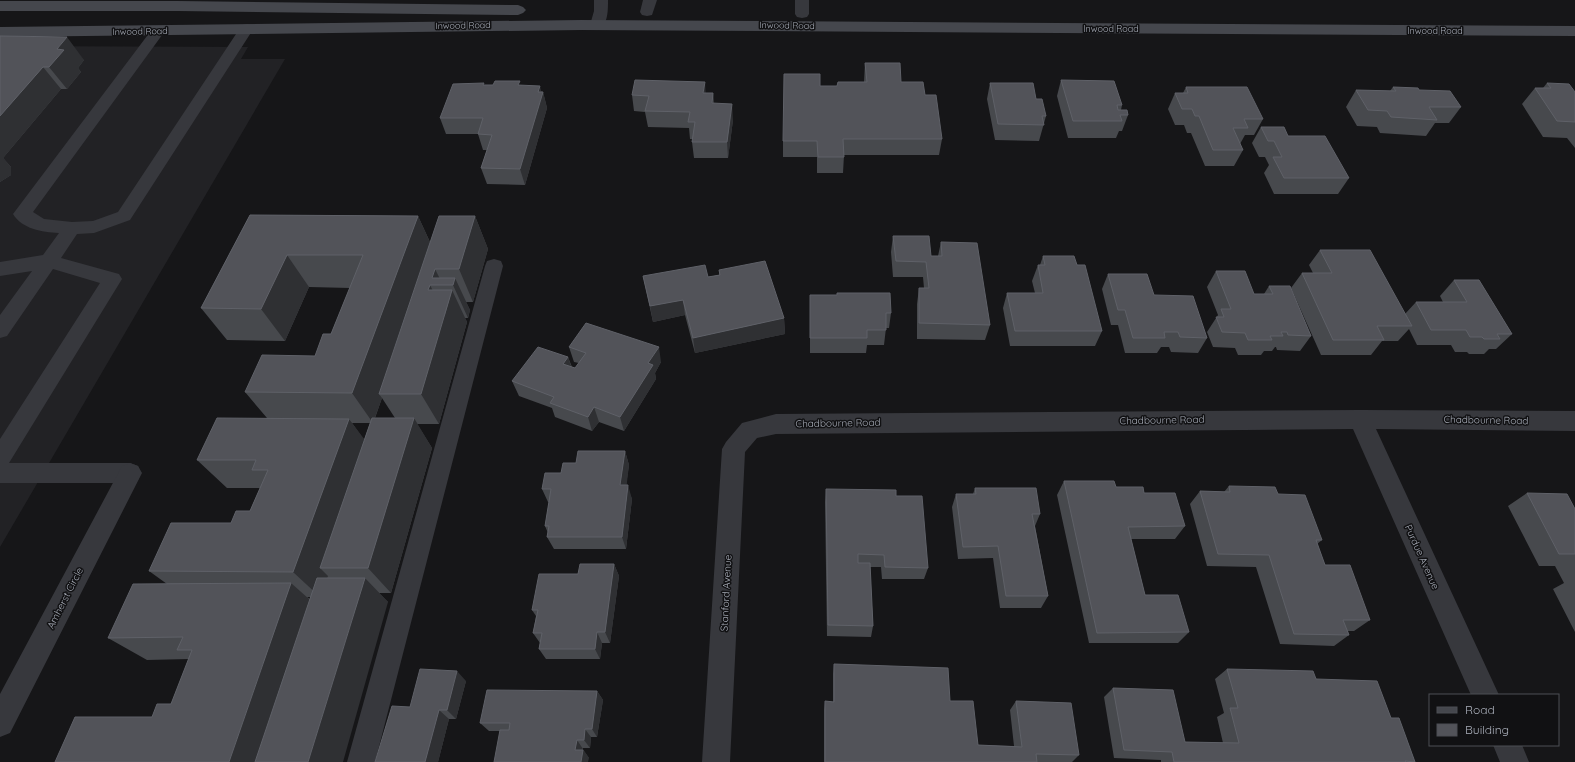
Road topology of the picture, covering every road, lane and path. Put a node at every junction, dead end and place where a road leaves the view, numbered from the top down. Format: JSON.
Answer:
{"nodes":[{"id":1,"x":58,"y":3,"type":"edge"},
{"id":2,"x":180,"y":3,"type":"edge"},
{"id":3,"x":264,"y":4,"type":"edge"},
{"id":4,"x":371,"y":4,"type":"edge"},
{"id":5,"x":0,"y":6,"type":"edge"},
{"id":6,"x":648,"y":6,"type":"edge"},
{"id":7,"x":802,"y":7,"type":"edge"},
{"id":8,"x":529,"y":10,"type":"dead end"},
{"id":9,"x":569,"y":11,"type":"dead end"},
{"id":10,"x":600,"y":12,"type":"edge"},
{"id":11,"x":1575,"y":18,"type":"edge"},
{"id":12,"x":247,"y":28,"type":"junction"},
{"id":13,"x":158,"y":31,"type":"junction"},
{"id":14,"x":1575,"y":31,"type":"edge"},
{"id":15,"x":0,"y":32,"type":"edge"},
{"id":16,"x":72,"y":228,"type":"junction"},
{"id":17,"x":48,"y":261,"type":"junction"},
{"id":18,"x":494,"y":266,"type":"dead end"},
{"id":19,"x":0,"y":268,"type":"edge"},
{"id":20,"x":0,"y":330,"type":"edge"},
{"id":21,"x":1360,"y":419,"type":"junction"},
{"id":22,"x":1575,"y":421,"type":"edge"},
{"id":23,"x":750,"y":430,"type":"joint"},
{"id":24,"x":0,"y":458,"type":"edge"},
{"id":25,"x":0,"y":472,"type":"edge"},
{"id":26,"x":130,"y":473,"type":"joint"},
{"id":27,"x":1485,"y":694,"type":"edge"},
{"id":28,"x":0,"y":723,"type":"edge"},
{"id":29,"x":1507,"y":746,"type":"edge"},
{"id":30,"x":361,"y":762,"type":"edge"},
{"id":31,"x":716,"y":762,"type":"edge"},
{"id":32,"x":1515,"y":762,"type":"edge"}],
"edges":[{"from":1,"to":2,"type":"main road","name":"Inwood Road"},
{"from":1,"to":5,"type":"main road","name":"Inwood Road"},
{"from":2,"to":3,"type":"main road","name":"Inwood Road"},
{"from":3,"to":4,"type":"main road","name":"Inwood Road"},
{"from":3,"to":12,"type":"main road"},
{"from":4,"to":8,"type":"main road","name":"Inwood Road"},
{"from":6,"to":7,"type":"main road","name":"Inwood Road"},
{"from":6,"to":10,"type":"main road","name":"Inwood Road"},
{"from":7,"to":11,"type":"main road","name":"Inwood Road"},
{"from":9,"to":10,"type":"main road","name":"Inwood Road"},
{"from":10,"to":12,"type":"main road","name":"Inwood Road"},
{"from":10,"to":14,"type":"main road","name":"Inwood Road"},
{"from":12,"to":13,"type":"main road","name":"Inwood Road"},
{"from":12,"to":16,"type":"lane"},
{"from":13,"to":15,"type":"main road","name":"Inwood Road"},
{"from":13,"to":16,"type":"lane"},
{"from":16,"to":17,"type":"lane"},
{"from":17,"to":19,"type":"lane"},
{"from":17,"to":20,"type":"lane"},
{"from":17,"to":24,"type":"lane"},
{"from":18,"to":30,"type":"lane"},
{"from":21,"to":22,"type":"street","name":"Chadbourne Road"},
{"from":21,"to":23,"type":"street","name":"Chadbourne Road"},
{"from":21,"to":27,"type":"street","name":"Purdue Avenue"},
{"from":23,"to":31,"type":"street","name":"Stanford Avenue"},
{"from":25,"to":26,"type":"lane"},
{"from":26,"to":28,"type":"street","name":"Amherst Circle"},
{"from":29,"to":32,"type":"street"}]}
